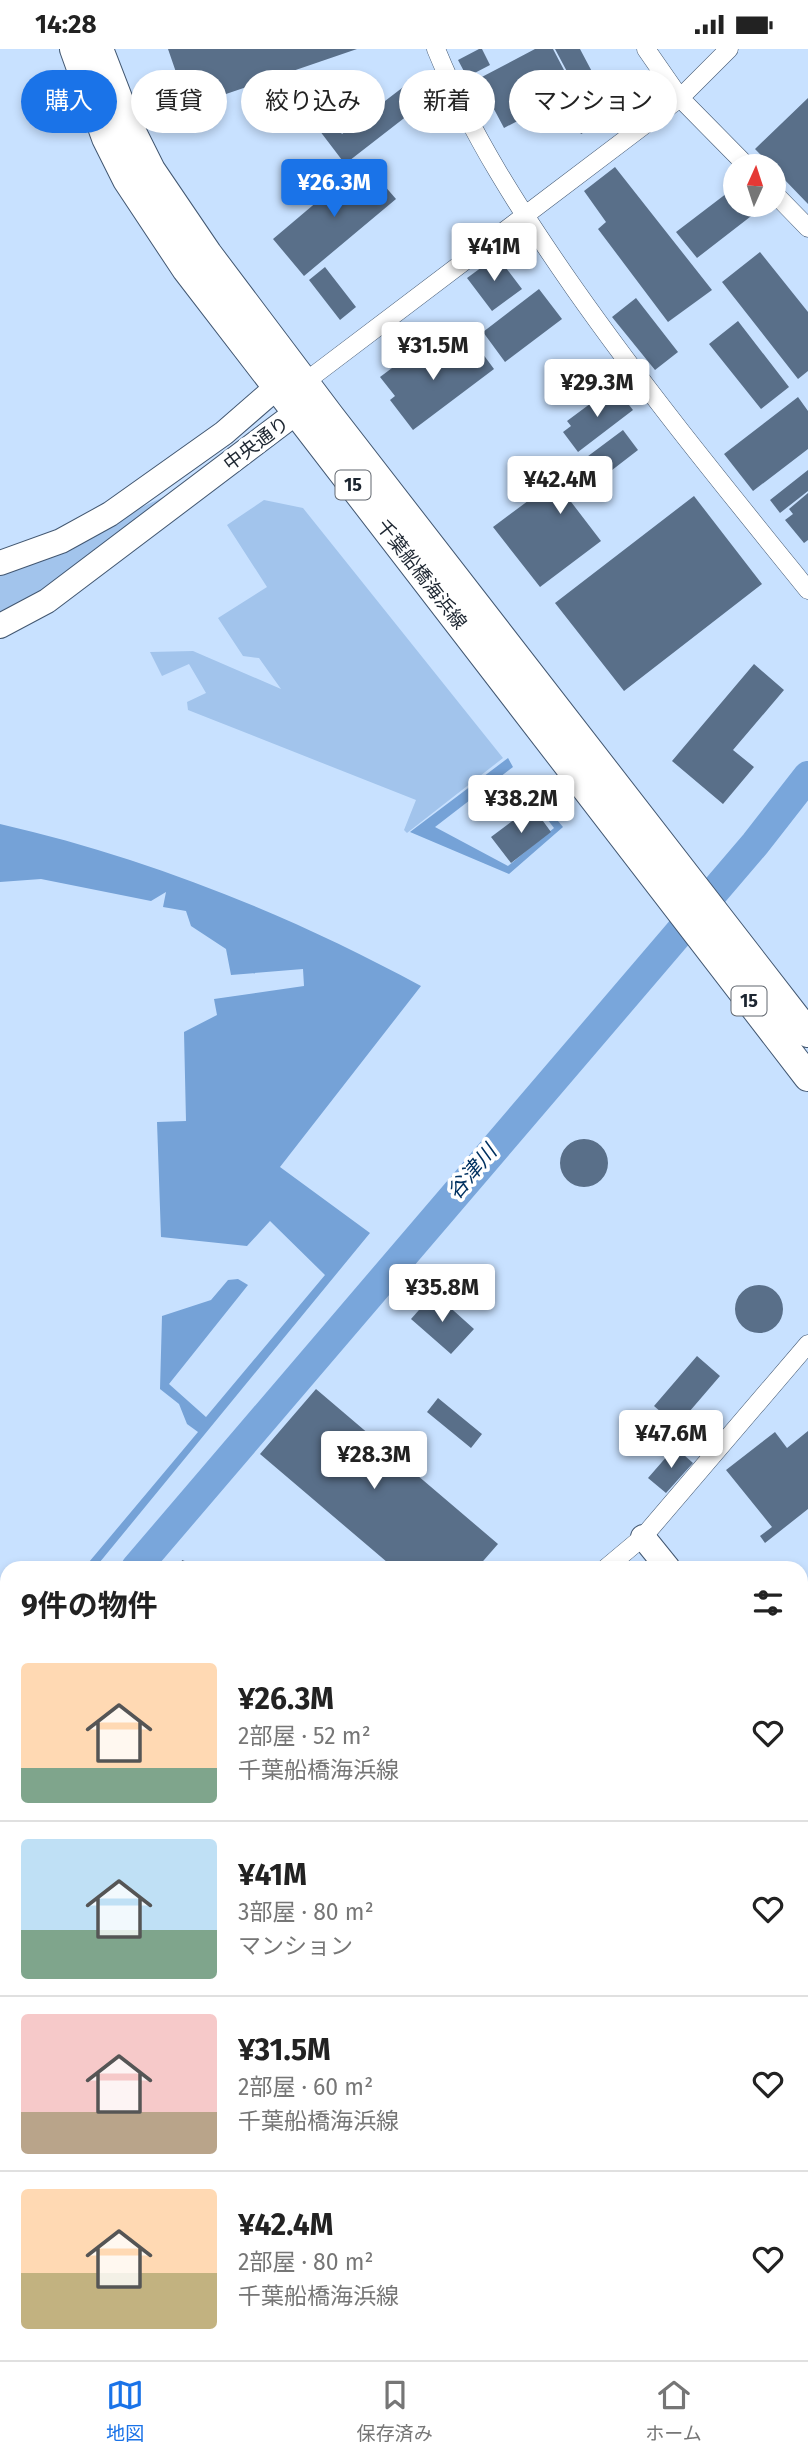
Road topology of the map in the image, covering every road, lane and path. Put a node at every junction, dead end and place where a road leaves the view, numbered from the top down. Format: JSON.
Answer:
{"nodes":[{"id":1,"x":74,"y":49,"type":"edge"},
{"id":2,"x":99,"y":49,"type":"edge"},
{"id":3,"x":436,"y":49,"type":"edge"},
{"id":4,"x":646,"y":49,"type":"edge"},
{"id":5,"x":729,"y":49,"type":"edge"},
{"id":6,"x":680,"y":98,"type":"junction"},
{"id":7,"x":735,"y":154,"type":"edge"},
{"id":8,"x":786,"y":205,"type":"edge"},
{"id":9,"x":525,"y":217,"type":"junction"},
{"id":10,"x":808,"y":228,"type":"edge"},
{"id":11,"x":291,"y":384,"type":"junction"},
{"id":12,"x":297,"y":412,"type":"junction"},
{"id":13,"x":0,"y":563,"type":"edge"},
{"id":14,"x":808,"y":590,"type":"edge"},
{"id":15,"x":0,"y":626,"type":"edge"},
{"id":16,"x":681,"y":889,"type":"junction"},
{"id":17,"x":701,"y":916,"type":"junction"},
{"id":18,"x":808,"y":1033,"type":"edge"},
{"id":19,"x":808,"y":1077,"type":"edge"},
{"id":20,"x":808,"y":1344,"type":"edge"},
{"id":21,"x":643,"y":1537,"type":"junction"},
{"id":22,"x":614,"y":1561,"type":"edge"},
{"id":23,"x":662,"y":1561,"type":"edge"}],
"edges":[{"from":1,"to":11,"type":"main road","name":"千葉船橋海浜線","number":"15"},
{"from":2,"to":11,"type":"main road","name":"千葉船橋海浜線","number":"15"},
{"from":3,"to":9,"type":"street"},
{"from":4,"to":6,"type":"street"},
{"from":5,"to":6,"type":"street"},
{"from":6,"to":7,"type":"street"},
{"from":6,"to":9,"type":"street"},
{"from":8,"to":10,"type":"street"},
{"from":9,"to":11,"type":"street"},
{"from":9,"to":14,"type":"street"},
{"from":11,"to":12,"type":"main road","name":"千葉船橋海浜線","number":"15"},
{"from":11,"to":13,"type":"street","name":"中央通り"},
{"from":11,"to":16,"type":"main road","name":"千葉船橋海浜線","number":"15"},
{"from":12,"to":15,"type":"street","name":"中央通り"},
{"from":12,"to":16,"type":"main road","name":"千葉船橋海浜線","number":"15"},
{"from":16,"to":17,"type":"main road","name":"千葉船橋海浜線","number":"15"},
{"from":17,"to":18,"type":"main road","name":"千葉船橋海浜線","number":"15"},
{"from":17,"to":19,"type":"main road","name":"千葉船橋海浜線","number":"15"},
{"from":20,"to":21,"type":"street"},
{"from":21,"to":22,"type":"street"},
{"from":21,"to":23,"type":"street"}]}
